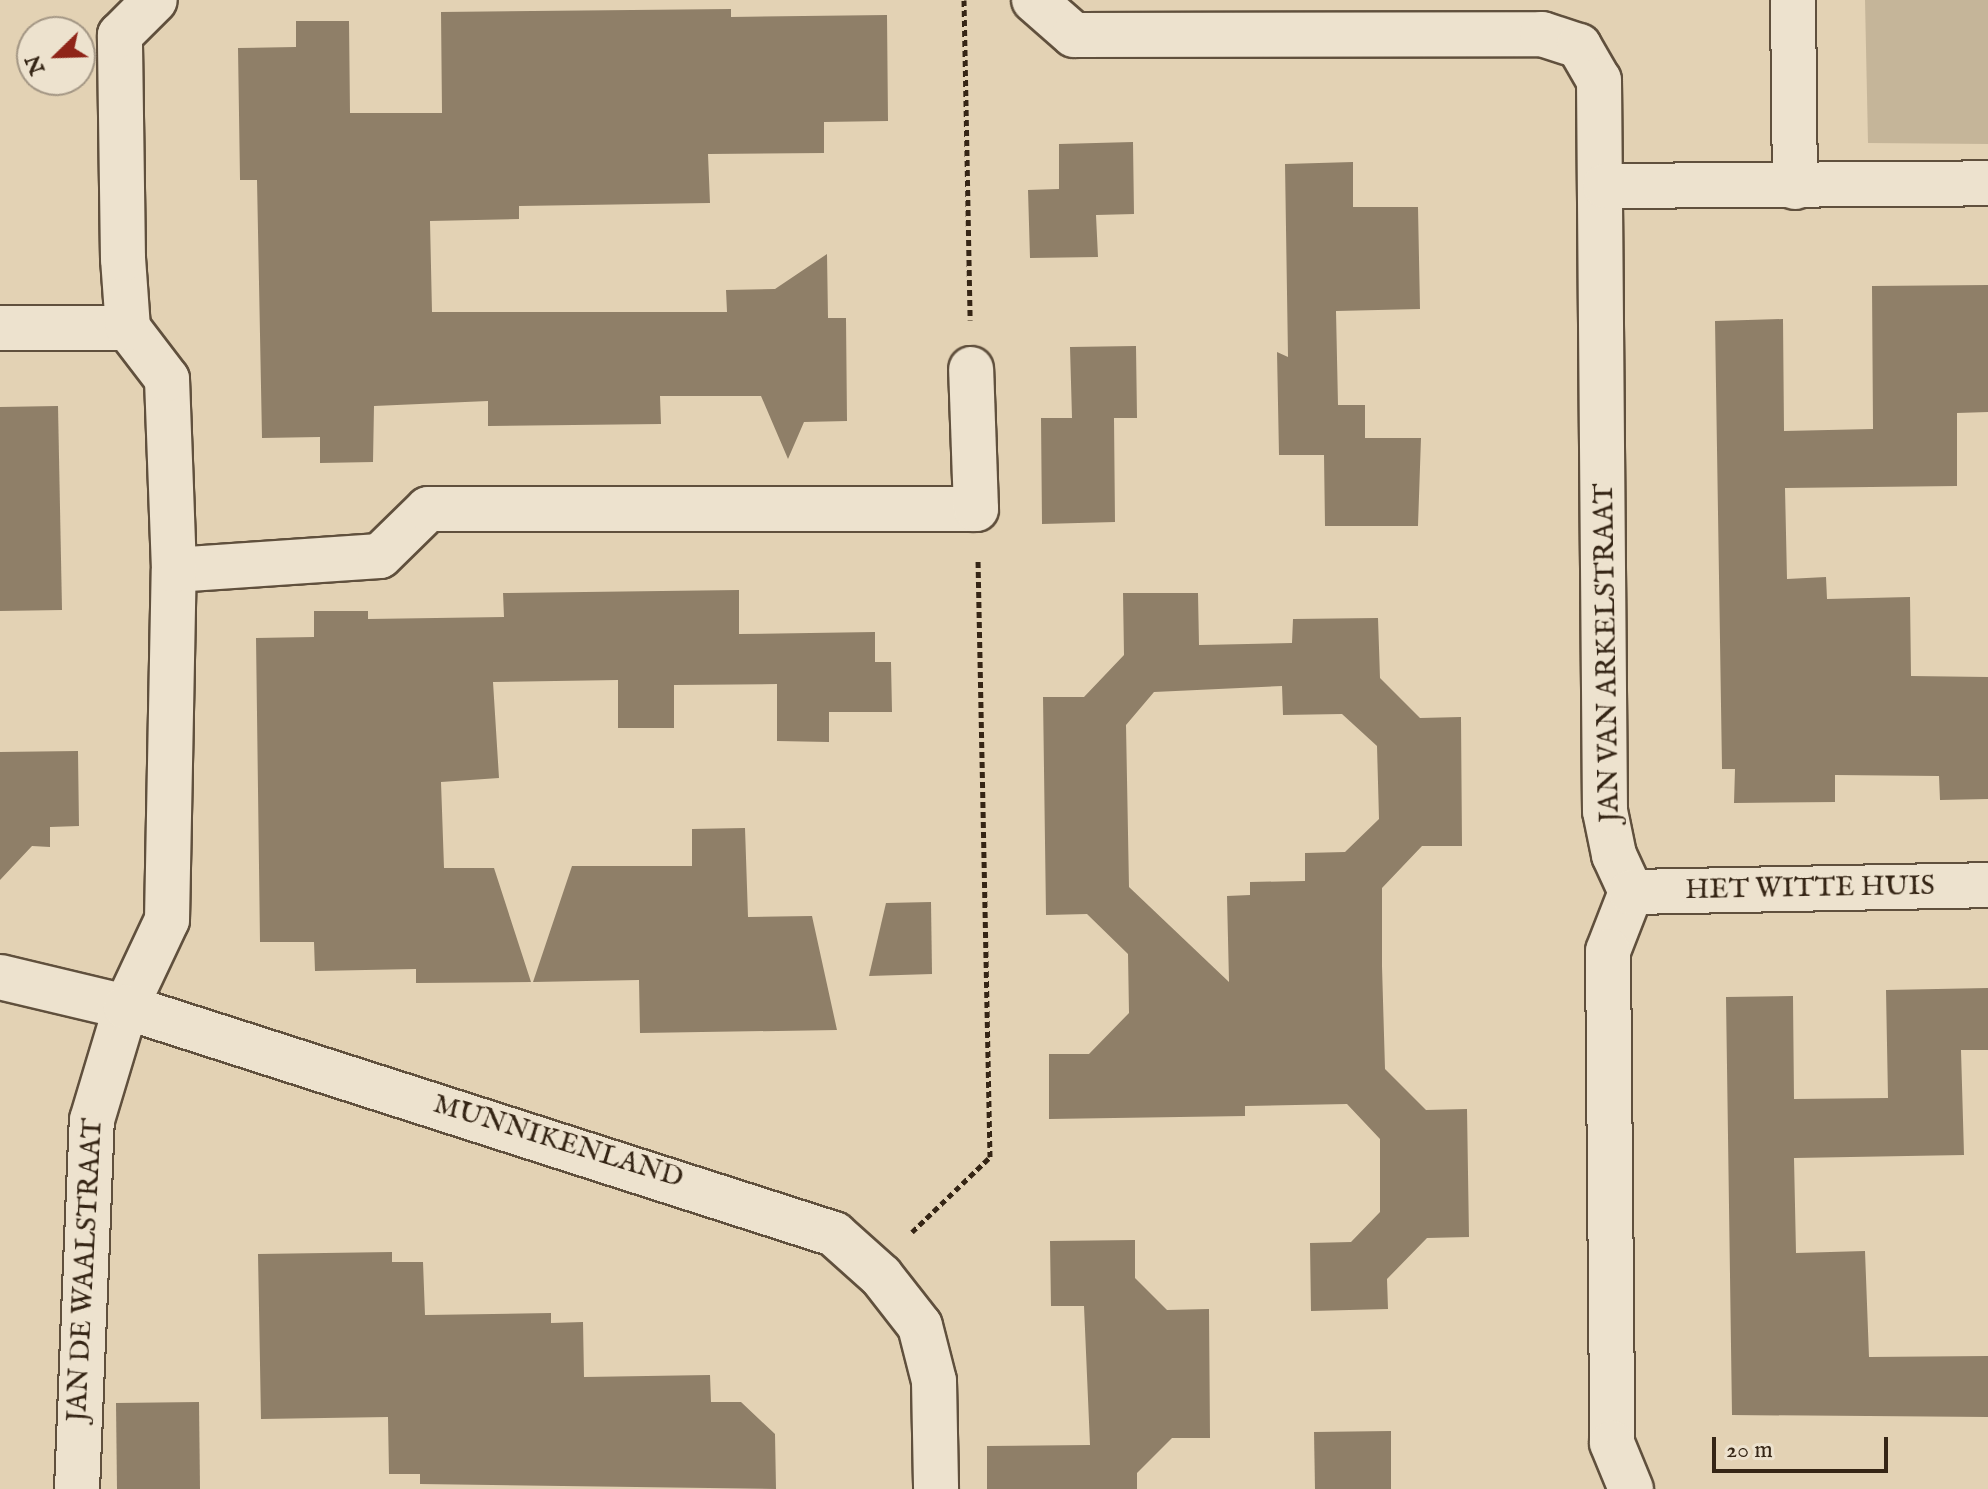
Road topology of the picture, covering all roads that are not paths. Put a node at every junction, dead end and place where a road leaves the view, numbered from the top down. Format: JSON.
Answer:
{"nodes":[{"id":1,"x":155,"y":0,"type":"edge"},
{"id":2,"x":1034,"y":0,"type":"edge"},
{"id":3,"x":1793,"y":0,"type":"edge"},
{"id":4,"x":1988,"y":183,"type":"edge"},
{"id":5,"x":1605,"y":186,"type":"junction"},
{"id":6,"x":1795,"y":187,"type":"junction"},
{"id":7,"x":0,"y":328,"type":"edge"},
{"id":8,"x":128,"y":328,"type":"junction"},
{"id":9,"x":971,"y":369,"type":"road end"},
{"id":10,"x":174,"y":570,"type":"junction"},
{"id":11,"x":1988,"y":885,"type":"edge"},
{"id":12,"x":1631,"y":892,"type":"junction"},
{"id":13,"x":0,"y":977,"type":"edge"},
{"id":14,"x":126,"y":1007,"type":"junction"},
{"id":15,"x":77,"y":1489,"type":"edge"},
{"id":16,"x":936,"y":1489,"type":"edge"},
{"id":17,"x":1631,"y":1489,"type":"edge"}],
"edges":[{"from":1,"to":8,"type":"street"},
{"from":2,"to":5,"type":"street","name":"JAN VAN ARKELSTRAAT"},
{"from":3,"to":6,"type":"street"},
{"from":4,"to":6,"type":"street"},
{"from":5,"to":6,"type":"street"},
{"from":5,"to":12,"type":"street","name":"JAN VAN ARKELSTRAAT"},
{"from":7,"to":8,"type":"street"},
{"from":8,"to":10,"type":"street","name":"JAN DE WAALSTRAAT"},
{"from":9,"to":10,"type":"street"},
{"from":10,"to":14,"type":"street","name":"JAN DE WAALSTRAAT"},
{"from":11,"to":12,"type":"street","name":"HET WITTE HUIS"},
{"from":12,"to":17,"type":"street"},
{"from":13,"to":14,"type":"street","name":"MUNNIKENLAND"},
{"from":14,"to":15,"type":"street","name":"JAN DE WAALSTRAAT"},
{"from":14,"to":16,"type":"street","name":"MUNNIKENLAND"}]}
